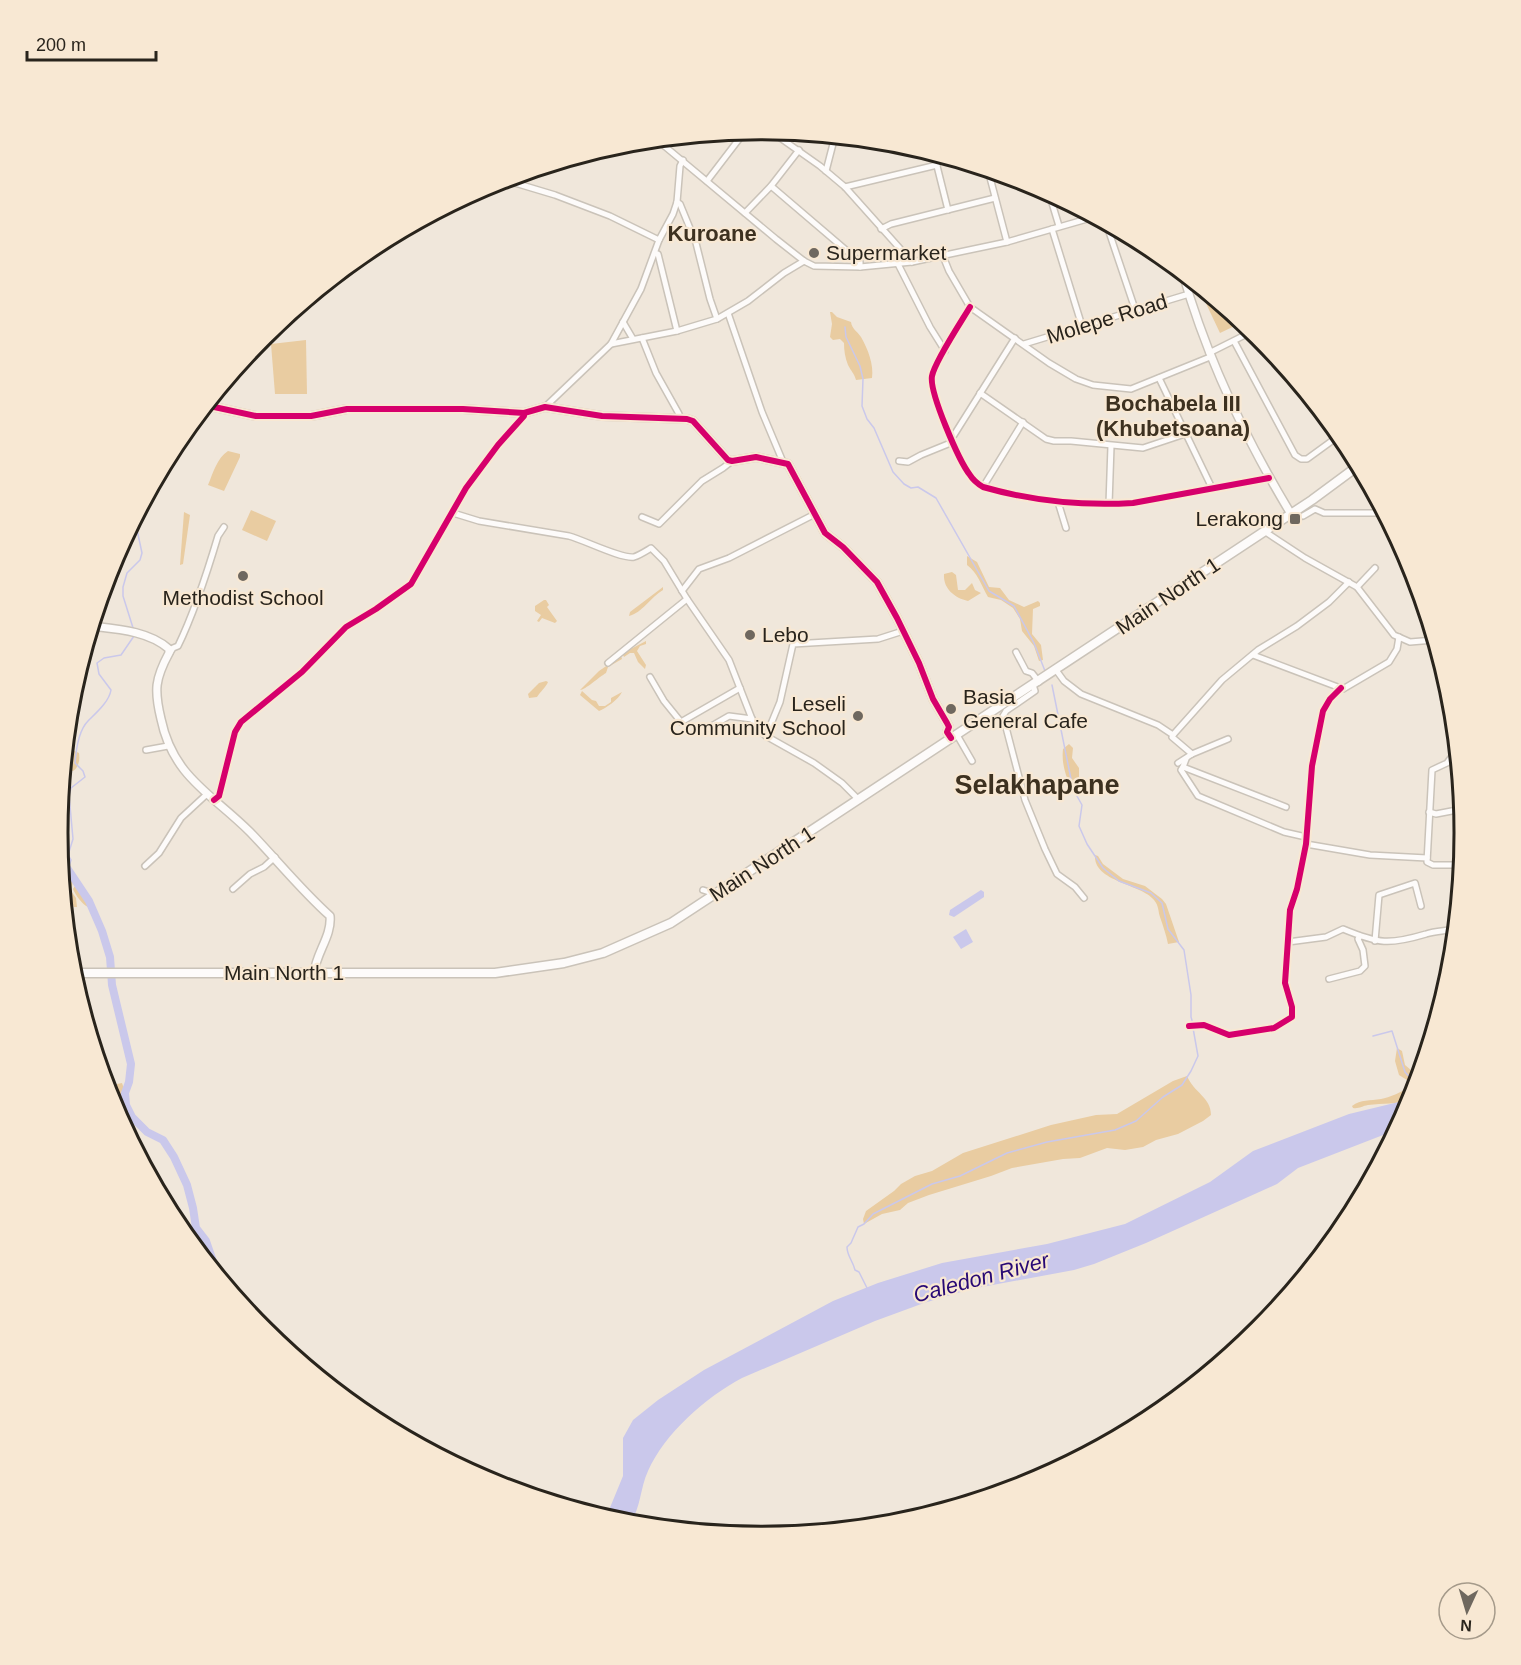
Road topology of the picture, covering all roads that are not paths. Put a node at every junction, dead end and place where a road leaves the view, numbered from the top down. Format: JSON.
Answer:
{"nodes":[{"id":1,"x":738,"y":140,"type":"edge"},
{"id":2,"x":785,"y":141,"type":"edge"},
{"id":3,"x":833,"y":143,"type":"edge"},
{"id":4,"x":665,"y":146,"type":"edge"},
{"id":5,"x":799,"y":150,"type":"junction"},
{"id":6,"x":683,"y":160,"type":"junction"},
{"id":7,"x":937,"y":165,"type":"joint"},
{"id":8,"x":826,"y":171,"type":"junction"},
{"id":9,"x":990,"y":179,"type":"edge"},
{"id":10,"x":707,"y":181,"type":"junction"},
{"id":11,"x":517,"y":184,"type":"edge"},
{"id":12,"x":771,"y":186,"type":"junction"},
{"id":13,"x":845,"y":187,"type":"junction"},
{"id":14,"x":995,"y":198,"type":"junction"},
{"id":15,"x":677,"y":202,"type":"junction"},
{"id":16,"x":1052,"y":204,"type":"edge"},
{"id":17,"x":948,"y":210,"type":"junction"},
{"id":18,"x":745,"y":213,"type":"junction"},
{"id":19,"x":1084,"y":220,"type":"edge"},
{"id":20,"x":1059,"y":226,"type":"junction"},
{"id":21,"x":881,"y":229,"type":"junction"},
{"id":22,"x":1052,"y":229,"type":"junction"},
{"id":23,"x":1110,"y":234,"type":"edge"},
{"id":24,"x":659,"y":240,"type":"junction"},
{"id":25,"x":1007,"y":242,"type":"junction"},
{"id":26,"x":656,"y":253,"type":"junction"},
{"id":27,"x":944,"y":256,"type":"junction"},
{"id":28,"x":804,"y":261,"type":"junction"},
{"id":29,"x":912,"y":262,"type":"junction"},
{"id":30,"x":898,"y":264,"type":"junction"},
{"id":31,"x":860,"y":267,"type":"junction"},
{"id":32,"x":1187,"y":287,"type":"edge"},
{"id":33,"x":1189,"y":294,"type":"junction"},
{"id":34,"x":970,"y":307,"type":"junction"},
{"id":35,"x":1135,"y":309,"type":"junction"},
{"id":36,"x":728,"y":313,"type":"junction"},
{"id":37,"x":717,"y":319,"type":"junction"},
{"id":38,"x":623,"y":322,"type":"junction"},
{"id":39,"x":1082,"y":326,"type":"junction"},
{"id":40,"x":676,"y":331,"type":"junction"},
{"id":41,"x":1244,"y":336,"type":"edge"},
{"id":42,"x":642,"y":338,"type":"junction"},
{"id":43,"x":1015,"y":338,"type":"junction"},
{"id":44,"x":633,"y":339,"type":"junction"},
{"id":45,"x":1234,"y":341,"type":"junction"},
{"id":46,"x":611,"y":344,"type":"junction"},
{"id":47,"x":1024,"y":344,"type":"junction"},
{"id":48,"x":945,"y":351,"type":"junction"},
{"id":49,"x":1209,"y":355,"type":"junction"},
{"id":50,"x":1159,"y":378,"type":"junction"},
{"id":51,"x":980,"y":393,"type":"junction"},
{"id":52,"x":214,"y":407,"type":"edge"},
{"id":53,"x":545,"y":407,"type":"junction"},
{"id":54,"x":524,"y":413,"type":"junction"},
{"id":55,"x":678,"y":418,"type":"junction"},
{"id":56,"x":1023,"y":422,"type":"junction"},
{"id":57,"x":1185,"y":434,"type":"junction"},
{"id":58,"x":952,"y":439,"type":"junction"},
{"id":59,"x":1332,"y":441,"type":"edge"},
{"id":60,"x":1111,"y":446,"type":"junction"},
{"id":61,"x":732,"y":461,"type":"junction"},
{"id":62,"x":899,"y":461,"type":"dead end"},
{"id":63,"x":783,"y":462,"type":"junction"},
{"id":64,"x":1352,"y":471,"type":"edge"},
{"id":65,"x":1269,"y":478,"type":"junction"},
{"id":66,"x":983,"y":487,"type":"junction"},
{"id":67,"x":1212,"y":488,"type":"junction"},
{"id":68,"x":1058,"y":502,"type":"junction"},
{"id":69,"x":1108,"y":504,"type":"junction"},
{"id":70,"x":1309,"y":508,"type":"junction"},
{"id":71,"x":453,"y":513,"type":"junction"},
{"id":72,"x":1375,"y":513,"type":"edge"},
{"id":73,"x":815,"y":514,"type":"junction"},
{"id":74,"x":1291,"y":514,"type":"junction"},
{"id":75,"x":1304,"y":516,"type":"dead end"},
{"id":76,"x":642,"y":517,"type":"dead end"},
{"id":77,"x":224,"y":527,"type":"dead end"},
{"id":78,"x":1066,"y":528,"type":"dead end"},
{"id":79,"x":1264,"y":531,"type":"junction"},
{"id":80,"x":1375,"y":568,"type":"dead end"},
{"id":81,"x":1349,"y":582,"type":"junction"},
{"id":82,"x":1357,"y":587,"type":"junction"},
{"id":83,"x":682,"y":591,"type":"junction"},
{"id":84,"x":687,"y":599,"type":"junction"},
{"id":85,"x":99,"y":627,"type":"edge"},
{"id":86,"x":903,"y":631,"type":"junction"},
{"id":87,"x":1399,"y":637,"type":"junction"},
{"id":88,"x":1426,"y":641,"type":"edge"},
{"id":89,"x":1016,"y":652,"type":"dead end"},
{"id":90,"x":169,"y":653,"type":"junction"},
{"id":91,"x":1253,"y":655,"type":"junction"},
{"id":92,"x":608,"y":663,"type":"dead end"},
{"id":93,"x":1056,"y":670,"type":"junction"},
{"id":94,"x":650,"y":677,"type":"dead end"},
{"id":95,"x":1036,"y":684,"type":"junction"},
{"id":96,"x":740,"y":688,"type":"junction"},
{"id":97,"x":1341,"y":688,"type":"junction"},
{"id":98,"x":752,"y":719,"type":"junction"},
{"id":99,"x":703,"y":731,"type":"dead end"},
{"id":100,"x":1173,"y":735,"type":"junction"},
{"id":101,"x":766,"y":736,"type":"junction"},
{"id":102,"x":954,"y":736,"type":"junction"},
{"id":103,"x":1228,"y":739,"type":"dead end"},
{"id":104,"x":168,"y":746,"type":"junction"},
{"id":105,"x":146,"y":750,"type":"dead end"},
{"id":106,"x":1192,"y":754,"type":"junction"},
{"id":107,"x":1450,"y":760,"type":"edge"},
{"id":108,"x":972,"y":761,"type":"dead end"},
{"id":109,"x":1181,"y":765,"type":"junction"},
{"id":110,"x":211,"y":797,"type":"junction"},
{"id":111,"x":859,"y":800,"type":"junction"},
{"id":112,"x":1286,"y":807,"type":"dead end"},
{"id":113,"x":1453,"y":811,"type":"edge"},
{"id":114,"x":1429,"y":812,"type":"junction"},
{"id":115,"x":1306,"y":837,"type":"junction"},
{"id":116,"x":1306,"y":844,"type":"junction"},
{"id":117,"x":275,"y":857,"type":"junction"},
{"id":118,"x":1427,"y":858,"type":"junction"},
{"id":119,"x":1453,"y":865,"type":"edge"},
{"id":120,"x":145,"y":867,"type":"dead end"},
{"id":121,"x":233,"y":890,"type":"dead end"},
{"id":122,"x":703,"y":890,"type":"dead end"},
{"id":123,"x":712,"y":897,"type":"junction"},
{"id":124,"x":1084,"y":898,"type":"dead end"},
{"id":125,"x":1421,"y":906,"type":"dead end"},
{"id":126,"x":1447,"y":929,"type":"edge"},
{"id":127,"x":1360,"y":936,"type":"junction"},
{"id":128,"x":1375,"y":940,"type":"junction"},
{"id":129,"x":1288,"y":942,"type":"junction"},
{"id":130,"x":82,"y":973,"type":"edge"},
{"id":131,"x":314,"y":973,"type":"junction"},
{"id":132,"x":1329,"y":979,"type":"dead end"},
{"id":133,"x":1192,"y":1026,"type":"dead end"}],
"edges":[{"from":1,"to":10,"type":"street"},
{"from":2,"to":5,"type":"street"},
{"from":3,"to":8,"type":"street"},
{"from":4,"to":6,"type":"street"},
{"from":5,"to":8,"type":"street"},
{"from":5,"to":12,"type":"street"},
{"from":6,"to":10,"type":"street"},
{"from":6,"to":15,"type":"street"},
{"from":7,"to":13,"type":"street"},
{"from":7,"to":17,"type":"street"},
{"from":8,"to":13,"type":"street"},
{"from":9,"to":14,"type":"street"},
{"from":10,"to":18,"type":"street"},
{"from":11,"to":24,"type":"street"},
{"from":12,"to":18,"type":"street"},
{"from":12,"to":31,"type":"street"},
{"from":13,"to":21,"type":"street"},
{"from":14,"to":17,"type":"street"},
{"from":14,"to":25,"type":"street"},
{"from":15,"to":24,"type":"street"},
{"from":15,"to":37,"type":"street"},
{"from":16,"to":20,"type":"street"},
{"from":17,"to":21,"type":"street"},
{"from":18,"to":28,"type":"street"},
{"from":19,"to":20,"type":"street"},
{"from":20,"to":22,"type":"street"},
{"from":21,"to":29,"type":"street"},
{"from":22,"to":25,"type":"street"},
{"from":22,"to":39,"type":"street"},
{"from":23,"to":35,"type":"street"},
{"from":24,"to":26,"type":"street"},
{"from":25,"to":27,"type":"street"},
{"from":26,"to":38,"type":"street"},
{"from":26,"to":40,"type":"street"},
{"from":27,"to":29,"type":"street"},
{"from":27,"to":34,"type":"street"},
{"from":28,"to":31,"type":"street"},
{"from":28,"to":36,"type":"street"},
{"from":29,"to":30,"type":"street"},
{"from":30,"to":31,"type":"street"},
{"from":30,"to":48,"type":"street"},
{"from":32,"to":33,"type":"street"},
{"from":33,"to":35,"type":"street","name":"Molepe Road"},
{"from":33,"to":49,"type":"street"},
{"from":34,"to":43,"type":"street"},
{"from":34,"to":48,"type":"street"},
{"from":35,"to":39,"type":"street","name":"Molepe Road"},
{"from":36,"to":37,"type":"street"},
{"from":36,"to":63,"type":"street"},
{"from":37,"to":40,"type":"street"},
{"from":38,"to":44,"type":"street"},
{"from":38,"to":46,"type":"street"},
{"from":39,"to":47,"type":"street","name":"Molepe Road"},
{"from":40,"to":42,"type":"street"},
{"from":41,"to":45,"type":"street"},
{"from":42,"to":44,"type":"street"},
{"from":42,"to":55,"type":"street"},
{"from":43,"to":47,"type":"street"},
{"from":43,"to":51,"type":"street"},
{"from":44,"to":46,"type":"street"},
{"from":45,"to":49,"type":"street"},
{"from":45,"to":59,"type":"street"},
{"from":46,"to":53,"type":"street"},
{"from":47,"to":50,"type":"street"},
{"from":48,"to":58,"type":"street"},
{"from":49,"to":50,"type":"street"},
{"from":49,"to":65,"type":"street"},
{"from":50,"to":57,"type":"street"},
{"from":51,"to":56,"type":"street"},
{"from":51,"to":58,"type":"street"},
{"from":52,"to":54,"type":"street"},
{"from":53,"to":54,"type":"street"},
{"from":53,"to":55,"type":"street"},
{"from":54,"to":71,"type":"street"},
{"from":55,"to":61,"type":"street"},
{"from":56,"to":60,"type":"street"},
{"from":56,"to":66,"type":"street"},
{"from":57,"to":60,"type":"street"},
{"from":57,"to":67,"type":"street"},
{"from":58,"to":62,"type":"street"},
{"from":58,"to":66,"type":"street"},
{"from":60,"to":69,"type":"street"},
{"from":61,"to":63,"type":"street"},
{"from":61,"to":76,"type":"street"},
{"from":63,"to":73,"type":"street"},
{"from":64,"to":70,"type":"main road","name":"Main North 1"},
{"from":65,"to":67,"type":"street"},
{"from":65,"to":74,"type":"street"},
{"from":66,"to":68,"type":"street"},
{"from":67,"to":69,"type":"street"},
{"from":68,"to":69,"type":"street"},
{"from":68,"to":78,"type":"street"},
{"from":70,"to":72,"type":"street"},
{"from":70,"to":74,"type":"main road","name":"Main North 1"},
{"from":70,"to":75,"type":"street"},
{"from":71,"to":83,"type":"street"},
{"from":71,"to":110,"type":"street"},
{"from":73,"to":83,"type":"street"},
{"from":73,"to":86,"type":"street"},
{"from":74,"to":79,"type":"main road","name":"Main North 1"},
{"from":77,"to":90,"type":"street"},
{"from":79,"to":81,"type":"street"},
{"from":79,"to":93,"type":"main road","name":"Main North 1"},
{"from":80,"to":82,"type":"street"},
{"from":81,"to":82,"type":"street"},
{"from":81,"to":91,"type":"street"},
{"from":82,"to":87,"type":"street"},
{"from":83,"to":84,"type":"street"},
{"from":84,"to":92,"type":"street"},
{"from":84,"to":96,"type":"street"},
{"from":85,"to":90,"type":"street"},
{"from":86,"to":101,"type":"street"},
{"from":86,"to":102,"type":"street"},
{"from":87,"to":88,"type":"street"},
{"from":87,"to":97,"type":"street"},
{"from":89,"to":95,"type":"street"},
{"from":90,"to":104,"type":"street"},
{"from":91,"to":97,"type":"street"},
{"from":91,"to":100,"type":"street"},
{"from":93,"to":95,"type":"main road","name":"Main North 1"},
{"from":93,"to":100,"type":"street"},
{"from":94,"to":96,"type":"street"},
{"from":95,"to":102,"type":"main road","name":"Main North 1"},
{"from":95,"to":124,"type":"street"},
{"from":96,"to":98,"type":"street"},
{"from":97,"to":115,"type":"street"},
{"from":98,"to":99,"type":"street"},
{"from":98,"to":101,"type":"street"},
{"from":100,"to":106,"type":"street"},
{"from":101,"to":111,"type":"street"},
{"from":102,"to":108,"type":"street"},
{"from":102,"to":111,"type":"main road","name":"Main North 1"},
{"from":103,"to":106,"type":"street"},
{"from":104,"to":105,"type":"street"},
{"from":104,"to":110,"type":"street"},
{"from":106,"to":109,"type":"street"},
{"from":107,"to":114,"type":"street"},
{"from":109,"to":112,"type":"street"},
{"from":109,"to":115,"type":"street"},
{"from":110,"to":117,"type":"street"},
{"from":110,"to":120,"type":"street"},
{"from":111,"to":123,"type":"main road","name":"Main North 1"},
{"from":113,"to":114,"type":"street"},
{"from":114,"to":118,"type":"street"},
{"from":115,"to":116,"type":"street"},
{"from":116,"to":118,"type":"street"},
{"from":116,"to":129,"type":"street"},
{"from":117,"to":121,"type":"street"},
{"from":117,"to":131,"type":"street"},
{"from":118,"to":119,"type":"street"},
{"from":122,"to":123,"type":"street"},
{"from":123,"to":131,"type":"main road","name":"Main North 1"},
{"from":125,"to":128,"type":"street"},
{"from":126,"to":128,"type":"street"},
{"from":127,"to":128,"type":"street"},
{"from":127,"to":129,"type":"street"},
{"from":127,"to":132,"type":"street"},
{"from":129,"to":133,"type":"street"},
{"from":130,"to":131,"type":"main road","name":"Main North 1"}]}
